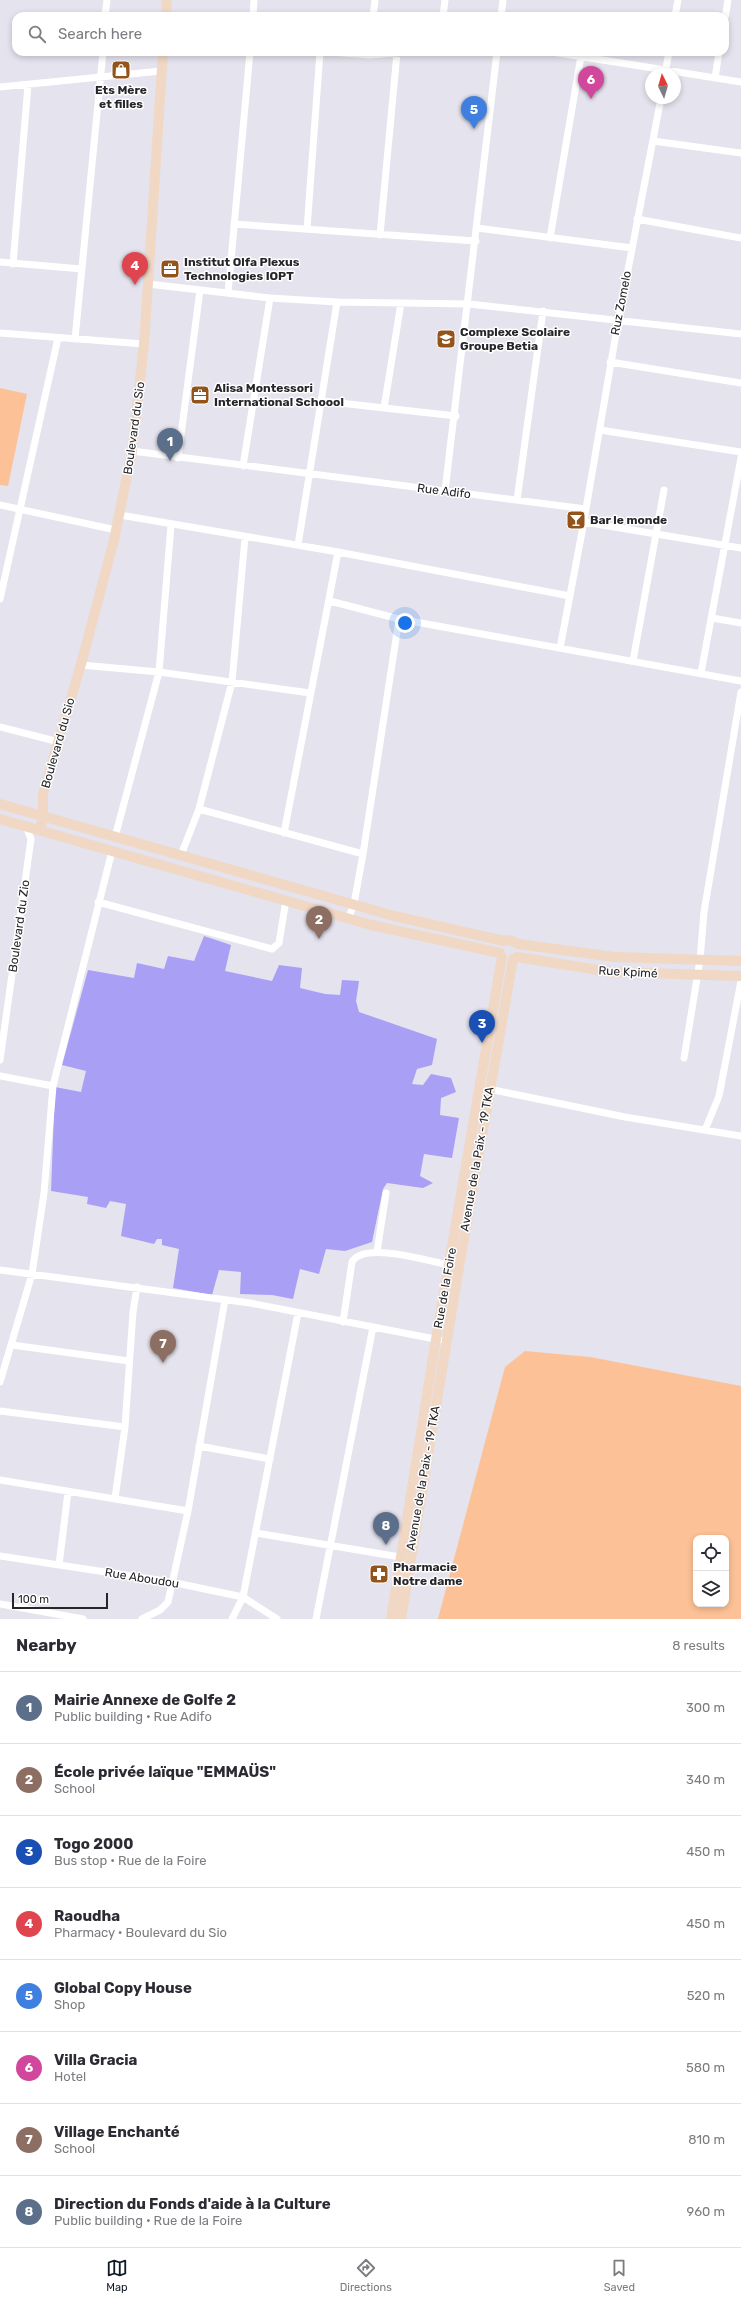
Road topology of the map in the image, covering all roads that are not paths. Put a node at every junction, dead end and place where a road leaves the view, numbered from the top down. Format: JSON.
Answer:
{"nodes":[{"id":1,"x":107,"y":0,"type":"edge"},
{"id":2,"x":167,"y":0,"type":"edge"},
{"id":3,"x":254,"y":0,"type":"edge"},
{"id":4,"x":375,"y":0,"type":"edge"},
{"id":5,"x":444,"y":0,"type":"edge"},
{"id":6,"x":503,"y":0,"type":"edge"},
{"id":7,"x":678,"y":0,"type":"edge"},
{"id":8,"x":728,"y":0,"type":"edge"},
{"id":9,"x":106,"y":12,"type":"edge"},
{"id":10,"x":166,"y":12,"type":"edge"},
{"id":11,"x":253,"y":12,"type":"edge"},
{"id":12,"x":374,"y":12,"type":"edge"},
{"id":13,"x":443,"y":12,"type":"edge"},
{"id":14,"x":502,"y":12,"type":"edge"},
{"id":15,"x":676,"y":12,"type":"edge"},
{"id":16,"x":726,"y":12,"type":"edge"},
{"id":17,"x":102,"y":56,"type":"edge"},
{"id":18,"x":163,"y":56,"type":"edge"},
{"id":19,"x":250,"y":56,"type":"edge"},
{"id":20,"x":320,"y":56,"type":"edge"},
{"id":21,"x":396,"y":56,"type":"edge"},
{"id":22,"x":497,"y":56,"type":"edge"},
{"id":23,"x":580,"y":56,"type":"joint"},
{"id":24,"x":668,"y":56,"type":"edge"},
{"id":25,"x":718,"y":56,"type":"edge"},
{"id":26,"x":645,"y":68,"type":"edge"},
{"id":27,"x":667,"y":68,"type":"edge"},
{"id":28,"x":162,"y":71,"type":"junction"},
{"id":29,"x":681,"y":74,"type":"edge"},
{"id":30,"x":101,"y":77,"type":"junction"},
{"id":31,"x":715,"y":78,"type":"junction"},
{"id":32,"x":741,"y":82,"type":"edge"},
{"id":33,"x":28,"y":85,"type":"junction"},
{"id":34,"x":0,"y":87,"type":"edge"},
{"id":35,"x":660,"y":104,"type":"edge"},
{"id":36,"x":652,"y":141,"type":"junction"},
{"id":37,"x":741,"y":153,"type":"edge"},
{"id":38,"x":638,"y":219,"type":"junction"},
{"id":39,"x":234,"y":224,"type":"junction"},
{"id":40,"x":477,"y":228,"type":"junction"},
{"id":41,"x":307,"y":229,"type":"junction"},
{"id":42,"x":380,"y":235,"type":"junction"},
{"id":43,"x":550,"y":238,"type":"junction"},
{"id":44,"x":741,"y":238,"type":"edge"},
{"id":45,"x":476,"y":241,"type":"junction"},
{"id":46,"x":632,"y":248,"type":"junction"},
{"id":47,"x":0,"y":262,"type":"edge"},
{"id":48,"x":13,"y":264,"type":"junction"},
{"id":49,"x":82,"y":270,"type":"junction"},
{"id":50,"x":148,"y":284,"type":"junction"},
{"id":51,"x":200,"y":290,"type":"junction"},
{"id":52,"x":228,"y":293,"type":"junction"},
{"id":53,"x":270,"y":298,"type":"junction"},
{"id":54,"x":337,"y":302,"type":"junction"},
{"id":55,"x":401,"y":303,"type":"junction"},
{"id":56,"x":469,"y":304,"type":"junction"},
{"id":57,"x":543,"y":311,"type":"junction"},
{"id":58,"x":618,"y":322,"type":"junction"},
{"id":59,"x":0,"y":334,"type":"edge"},
{"id":60,"x":741,"y":334,"type":"edge"},
{"id":61,"x":58,"y":338,"type":"junction"},
{"id":62,"x":75,"y":339,"type":"junction"},
{"id":63,"x":144,"y":344,"type":"junction"},
{"id":64,"x":610,"y":362,"type":"junction"},
{"id":65,"x":741,"y":383,"type":"edge"},
{"id":66,"x":322,"y":401,"type":"junction"},
{"id":67,"x":384,"y":408,"type":"junction"},
{"id":68,"x":456,"y":416,"type":"junction"},
{"id":69,"x":600,"y":430,"type":"junction"},
{"id":70,"x":132,"y":452,"type":"junction"},
{"id":71,"x":741,"y":452,"type":"edge"},
{"id":72,"x":178,"y":458,"type":"junction"},
{"id":73,"x":741,"y":458,"type":"edge"},
{"id":74,"x":243,"y":466,"type":"junction"},
{"id":75,"x":309,"y":474,"type":"junction"},
{"id":76,"x":664,"y":490,"type":"dead end"},
{"id":77,"x":445,"y":491,"type":"junction"},
{"id":78,"x":517,"y":500,"type":"junction"},
{"id":79,"x":0,"y":504,"type":"edge"},
{"id":80,"x":19,"y":508,"type":"junction"},
{"id":81,"x":586,"y":509,"type":"junction"},
{"id":82,"x":120,"y":515,"type":"junction"},
{"id":83,"x":584,"y":522,"type":"junction"},
{"id":84,"x":171,"y":525,"type":"junction"},
{"id":85,"x":116,"y":530,"type":"junction"},
{"id":86,"x":656,"y":533,"type":"junction"},
{"id":87,"x":245,"y":538,"type":"junction"},
{"id":88,"x":298,"y":545,"type":"junction"},
{"id":89,"x":725,"y":545,"type":"junction"},
{"id":90,"x":741,"y":548,"type":"edge"},
{"id":91,"x":338,"y":552,"type":"junction"},
{"id":92,"x":570,"y":596,"type":"junction"},
{"id":93,"x":0,"y":599,"type":"edge"},
{"id":94,"x":330,"y":601,"type":"junction"},
{"id":95,"x":712,"y":618,"type":"junction"},
{"id":96,"x":399,"y":620,"type":"junction"},
{"id":97,"x":741,"y":623,"type":"edge"},
{"id":98,"x":560,"y":648,"type":"junction"},
{"id":99,"x":633,"y":661,"type":"junction"},
{"id":100,"x":81,"y":665,"type":"junction"},
{"id":101,"x":159,"y":672,"type":"junction"},
{"id":102,"x":701,"y":673,"type":"junction"},
{"id":103,"x":741,"y":680,"type":"edge"},
{"id":104,"x":232,"y":682,"type":"junction"},
{"id":105,"x":741,"y":692,"type":"edge"},
{"id":106,"x":310,"y":693,"type":"junction"},
{"id":107,"x":0,"y":726,"type":"edge"},
{"id":108,"x":59,"y":742,"type":"junction"},
{"id":109,"x":43,"y":794,"type":"junction"},
{"id":110,"x":0,"y":804,"type":"edge"},
{"id":111,"x":198,"y":809,"type":"junction"},
{"id":112,"x":30,"y":813,"type":"junction"},
{"id":113,"x":43,"y":816,"type":"junction"},
{"id":114,"x":0,"y":819,"type":"edge"},
{"id":115,"x":26,"y":826,"type":"junction"},
{"id":116,"x":40,"y":830,"type":"junction"},
{"id":117,"x":284,"y":832,"type":"junction"},
{"id":118,"x":115,"y":837,"type":"junction"},
{"id":119,"x":31,"y":839,"type":"junction"},
{"id":120,"x":112,"y":851,"type":"junction"},
{"id":121,"x":363,"y":854,"type":"junction"},
{"id":122,"x":181,"y":855,"type":"junction"},
{"id":123,"x":286,"y":900,"type":"junction"},
{"id":124,"x":98,"y":902,"type":"junction"},
{"id":125,"x":354,"y":904,"type":"junction"},
{"id":126,"x":349,"y":917,"type":"junction"},
{"id":127,"x":504,"y":941,"type":"junction"},
{"id":128,"x":518,"y":944,"type":"junction"},
{"id":129,"x":501,"y":955,"type":"junction"},
{"id":130,"x":515,"y":958,"type":"junction"},
{"id":131,"x":700,"y":960,"type":"junction"},
{"id":132,"x":741,"y":961,"type":"edge"},
{"id":133,"x":698,"y":974,"type":"junction"},
{"id":134,"x":741,"y":976,"type":"edge"},
{"id":135,"x":741,"y":981,"type":"edge"},
{"id":136,"x":684,"y":1058,"type":"dead end"},
{"id":137,"x":0,"y":1060,"type":"edge"},
{"id":138,"x":0,"y":1076,"type":"edge"},
{"id":139,"x":53,"y":1086,"type":"junction"},
{"id":140,"x":489,"y":1089,"type":"junction"},
{"id":141,"x":705,"y":1130,"type":"junction"},
{"id":142,"x":741,"y":1136,"type":"edge"},
{"id":143,"x":386,"y":1193,"type":"dead end"},
{"id":144,"x":377,"y":1252,"type":"junction"},
{"id":145,"x":449,"y":1266,"type":"junction"},
{"id":146,"x":0,"y":1270,"type":"edge"},
{"id":147,"x":32,"y":1274,"type":"junction"},
{"id":148,"x":137,"y":1287,"type":"junction"},
{"id":149,"x":225,"y":1300,"type":"junction"},
{"id":150,"x":298,"y":1313,"type":"junction"},
{"id":151,"x":343,"y":1322,"type":"junction"},
{"id":152,"x":373,"y":1327,"type":"junction"},
{"id":153,"x":441,"y":1340,"type":"junction"},
{"id":154,"x":12,"y":1345,"type":"junction"},
{"id":155,"x":129,"y":1361,"type":"junction"},
{"id":156,"x":0,"y":1382,"type":"edge"},
{"id":157,"x":0,"y":1411,"type":"edge"},
{"id":158,"x":125,"y":1427,"type":"junction"},
{"id":159,"x":199,"y":1446,"type":"junction"},
{"id":160,"x":270,"y":1459,"type":"junction"},
{"id":161,"x":0,"y":1480,"type":"edge"},
{"id":162,"x":68,"y":1492,"type":"junction"},
{"id":163,"x":115,"y":1498,"type":"junction"},
{"id":164,"x":188,"y":1511,"type":"junction"},
{"id":165,"x":256,"y":1533,"type":"junction"},
{"id":166,"x":331,"y":1547,"type":"junction"},
{"id":167,"x":0,"y":1556,"type":"edge"},
{"id":168,"x":405,"y":1558,"type":"junction"},
{"id":169,"x":59,"y":1564,"type":"junction"},
{"id":170,"x":171,"y":1582,"type":"junction"},
{"id":171,"x":243,"y":1597,"type":"junction"},
{"id":172,"x":0,"y":1604,"type":"edge"},
{"id":173,"x":83,"y":1619,"type":"edge"},
{"id":174,"x":144,"y":1619,"type":"edge"},
{"id":175,"x":232,"y":1619,"type":"edge"},
{"id":176,"x":277,"y":1619,"type":"edge"},
{"id":177,"x":316,"y":1619,"type":"edge"},
{"id":178,"x":391,"y":1619,"type":"edge"},
{"id":179,"x":401,"y":1619,"type":"edge"}],
"edges":[{"from":1,"to":9,"type":"street"},
{"from":2,"to":10,"type":"main road"},
{"from":3,"to":11,"type":"street"},
{"from":4,"to":12,"type":"street"},
{"from":5,"to":13,"type":"street"},
{"from":6,"to":14,"type":"street"},
{"from":7,"to":15,"type":"street"},
{"from":8,"to":16,"type":"street"},
{"from":17,"to":30,"type":"street"},
{"from":18,"to":28,"type":"main road","name":"Boulevard du Sio"},
{"from":19,"to":39,"type":"street"},
{"from":20,"to":41,"type":"street"},
{"from":21,"to":42,"type":"street"},
{"from":22,"to":40,"type":"street"},
{"from":23,"to":26,"type":"street"},
{"from":23,"to":43,"type":"street"},
{"from":24,"to":27,"type":"street"},
{"from":25,"to":31,"type":"street"},
{"from":28,"to":30,"type":"street"},
{"from":28,"to":50,"type":"main road","name":"Boulevard du Sio"},
{"from":29,"to":31,"type":"street"},
{"from":30,"to":33,"type":"street"},
{"from":30,"to":49,"type":"street"},
{"from":31,"to":32,"type":"street"},
{"from":33,"to":34,"type":"street"},
{"from":33,"to":48,"type":"street"},
{"from":35,"to":36,"type":"street","name":"Ruz Zomelo"},
{"from":36,"to":37,"type":"street"},
{"from":36,"to":38,"type":"street","name":"Ruz Zomelo"},
{"from":38,"to":44,"type":"street"},
{"from":38,"to":46,"type":"street","name":"Ruz Zomelo"},
{"from":39,"to":41,"type":"street"},
{"from":39,"to":52,"type":"street"},
{"from":40,"to":43,"type":"street"},
{"from":40,"to":45,"type":"street"},
{"from":41,"to":42,"type":"street"},
{"from":42,"to":45,"type":"street"},
{"from":43,"to":46,"type":"street"},
{"from":45,"to":56,"type":"street"},
{"from":46,"to":58,"type":"street","name":"Ruz Zomelo"},
{"from":47,"to":48,"type":"street"},
{"from":48,"to":49,"type":"street"},
{"from":49,"to":62,"type":"street"},
{"from":50,"to":51,"type":"street"},
{"from":50,"to":63,"type":"main road","name":"Boulevard du Sio"},
{"from":51,"to":52,"type":"street"},
{"from":51,"to":72,"type":"street"},
{"from":52,"to":53,"type":"street"},
{"from":53,"to":54,"type":"street"},
{"from":53,"to":74,"type":"street"},
{"from":54,"to":55,"type":"street"},
{"from":54,"to":66,"type":"street"},
{"from":55,"to":56,"type":"street"},
{"from":55,"to":67,"type":"street"},
{"from":56,"to":57,"type":"street"},
{"from":56,"to":68,"type":"street"},
{"from":57,"to":58,"type":"street"},
{"from":57,"to":78,"type":"street"},
{"from":58,"to":60,"type":"street"},
{"from":58,"to":64,"type":"street","name":"Ruz Zomelo"},
{"from":59,"to":61,"type":"street"},
{"from":61,"to":62,"type":"street"},
{"from":61,"to":80,"type":"street"},
{"from":62,"to":63,"type":"street"},
{"from":63,"to":70,"type":"main road","name":"Boulevard du Sio"},
{"from":64,"to":65,"type":"street"},
{"from":64,"to":69,"type":"street","name":"Ruz Zomelo"},
{"from":66,"to":67,"type":"street"},
{"from":66,"to":75,"type":"street"},
{"from":67,"to":68,"type":"street"},
{"from":68,"to":77,"type":"street"},
{"from":69,"to":71,"type":"street"},
{"from":69,"to":81,"type":"street","name":"Ruz Zomelo"},
{"from":70,"to":72,"type":"street","name":"Rue Adifo"},
{"from":70,"to":82,"type":"main road","name":"Boulevard du Sio"},
{"from":72,"to":74,"type":"street","name":"Rue Adifo"},
{"from":73,"to":89,"type":"street"},
{"from":74,"to":75,"type":"street","name":"Rue Adifo"},
{"from":75,"to":77,"type":"street","name":"Rue Adifo"},
{"from":75,"to":88,"type":"street"},
{"from":76,"to":86,"type":"street"},
{"from":77,"to":78,"type":"street","name":"Rue Adifo"},
{"from":78,"to":81,"type":"street","name":"Rue Adifo"},
{"from":79,"to":80,"type":"street"},
{"from":80,"to":85,"type":"street"},
{"from":80,"to":93,"type":"street"},
{"from":81,"to":83,"type":"street"},
{"from":82,"to":84,"type":"street"},
{"from":82,"to":85,"type":"main road","name":"Boulevard du Sio"},
{"from":83,"to":86,"type":"street"},
{"from":83,"to":92,"type":"street"},
{"from":84,"to":87,"type":"street"},
{"from":84,"to":101,"type":"street"},
{"from":85,"to":100,"type":"main road","name":"Boulevard du Sio"},
{"from":86,"to":89,"type":"street"},
{"from":86,"to":99,"type":"street"},
{"from":87,"to":88,"type":"street"},
{"from":87,"to":104,"type":"street"},
{"from":88,"to":91,"type":"street"},
{"from":89,"to":90,"type":"street"},
{"from":89,"to":95,"type":"street"},
{"from":91,"to":92,"type":"street"},
{"from":91,"to":94,"type":"street"},
{"from":92,"to":98,"type":"street"},
{"from":94,"to":96,"type":"street"},
{"from":94,"to":106,"type":"street"},
{"from":95,"to":97,"type":"street"},
{"from":95,"to":102,"type":"street"},
{"from":96,"to":98,"type":"street"},
{"from":96,"to":121,"type":"street"},
{"from":98,"to":99,"type":"street"},
{"from":99,"to":102,"type":"street"},
{"from":100,"to":101,"type":"street"},
{"from":100,"to":108,"type":"main road","name":"Boulevard du Sio"},
{"from":101,"to":104,"type":"street"},
{"from":101,"to":118,"type":"street"},
{"from":102,"to":103,"type":"street"},
{"from":104,"to":106,"type":"street"},
{"from":104,"to":111,"type":"street"},
{"from":105,"to":131,"type":"street"},
{"from":106,"to":117,"type":"street"},
{"from":107,"to":108,"type":"street"},
{"from":108,"to":109,"type":"main road","name":"Boulevard du Sio"},
{"from":109,"to":112,"type":"main road","name":"Boulevard du Sio"},
{"from":109,"to":113,"type":"main road","name":"Boulevard du Sio"},
{"from":110,"to":112,"type":"main road"},
{"from":111,"to":117,"type":"street"},
{"from":111,"to":122,"type":"street"},
{"from":112,"to":113,"type":"main road"},
{"from":112,"to":115,"type":"main road","name":"Boulevard du Sio"},
{"from":113,"to":116,"type":"main road","name":"Boulevard du Sio"},
{"from":113,"to":118,"type":"main road"},
{"from":114,"to":115,"type":"main road"},
{"from":115,"to":116,"type":"main road"},
{"from":115,"to":119,"type":"street","name":"Boulevard du Zio"},
{"from":116,"to":119,"type":"street"},
{"from":116,"to":120,"type":"main road"},
{"from":117,"to":121,"type":"street"},
{"from":118,"to":122,"type":"main road"},
{"from":119,"to":137,"type":"street","name":"Boulevard du Zio"},
{"from":120,"to":123,"type":"main road"},
{"from":120,"to":124,"type":"street"},
{"from":121,"to":125,"type":"street"},
{"from":122,"to":125,"type":"main road"},
{"from":123,"to":124,"type":"street"},
{"from":123,"to":126,"type":"main road"},
{"from":124,"to":139,"type":"street"},
{"from":125,"to":126,"type":"street"},
{"from":125,"to":127,"type":"main road"},
{"from":126,"to":129,"type":"main road"},
{"from":127,"to":128,"type":"main road"},
{"from":127,"to":129,"type":"main road"},
{"from":128,"to":130,"type":"main road"},
{"from":128,"to":131,"type":"main road"},
{"from":129,"to":130,"type":"main road"},
{"from":129,"to":145,"type":"main road","name":"Rue de la Foire"},
{"from":130,"to":133,"type":"main road","name":"Rue Kpimé"},
{"from":130,"to":140,"type":"main road","name":"Avenue de la Paix - 19 TKA"},
{"from":131,"to":132,"type":"main road"},
{"from":131,"to":133,"type":"street"},
{"from":133,"to":134,"type":"main road","name":"Rue Kpimé"},
{"from":133,"to":136,"type":"street"},
{"from":135,"to":141,"type":"street"},
{"from":138,"to":139,"type":"street"},
{"from":139,"to":147,"type":"street"},
{"from":140,"to":141,"type":"street"},
{"from":140,"to":153,"type":"main road","name":"Avenue de la Paix - 19 TKA"},
{"from":141,"to":142,"type":"street"},
{"from":143,"to":144,"type":"street"},
{"from":144,"to":145,"type":"street"},
{"from":144,"to":151,"type":"street"},
{"from":145,"to":153,"type":"main road","name":"Rue de la Foire"},
{"from":146,"to":147,"type":"street"},
{"from":147,"to":148,"type":"street"},
{"from":147,"to":154,"type":"street"},
{"from":148,"to":149,"type":"street"},
{"from":148,"to":155,"type":"street"},
{"from":149,"to":150,"type":"street"},
{"from":149,"to":159,"type":"street"},
{"from":150,"to":151,"type":"street"},
{"from":150,"to":160,"type":"street"},
{"from":151,"to":152,"type":"street"},
{"from":152,"to":153,"type":"street"},
{"from":152,"to":166,"type":"street"},
{"from":153,"to":168,"type":"main road","name":"Rue de la Foire"},
{"from":154,"to":155,"type":"street"},
{"from":154,"to":156,"type":"street"},
{"from":155,"to":158,"type":"street"},
{"from":157,"to":158,"type":"street"},
{"from":158,"to":163,"type":"street"},
{"from":159,"to":160,"type":"street"},
{"from":159,"to":164,"type":"street"},
{"from":160,"to":165,"type":"street"},
{"from":161,"to":162,"type":"street"},
{"from":162,"to":163,"type":"street"},
{"from":162,"to":169,"type":"street"},
{"from":163,"to":164,"type":"street"},
{"from":164,"to":170,"type":"street"},
{"from":165,"to":166,"type":"street"},
{"from":165,"to":171,"type":"street"},
{"from":166,"to":168,"type":"street"},
{"from":166,"to":177,"type":"street"},
{"from":167,"to":169,"type":"street","name":"Rue Aboudou"},
{"from":168,"to":178,"type":"main road","name":"Rue de la Foire"},
{"from":168,"to":179,"type":"main road","name":"Avenue de la Paix - 19 TKA"},
{"from":169,"to":170,"type":"street","name":"Rue Aboudou"},
{"from":170,"to":171,"type":"street","name":"Rue Aboudou"},
{"from":170,"to":174,"type":"street"},
{"from":171,"to":175,"type":"street"},
{"from":171,"to":176,"type":"street","name":"Rue Aboudou"},
{"from":172,"to":173,"type":"street"}]}
